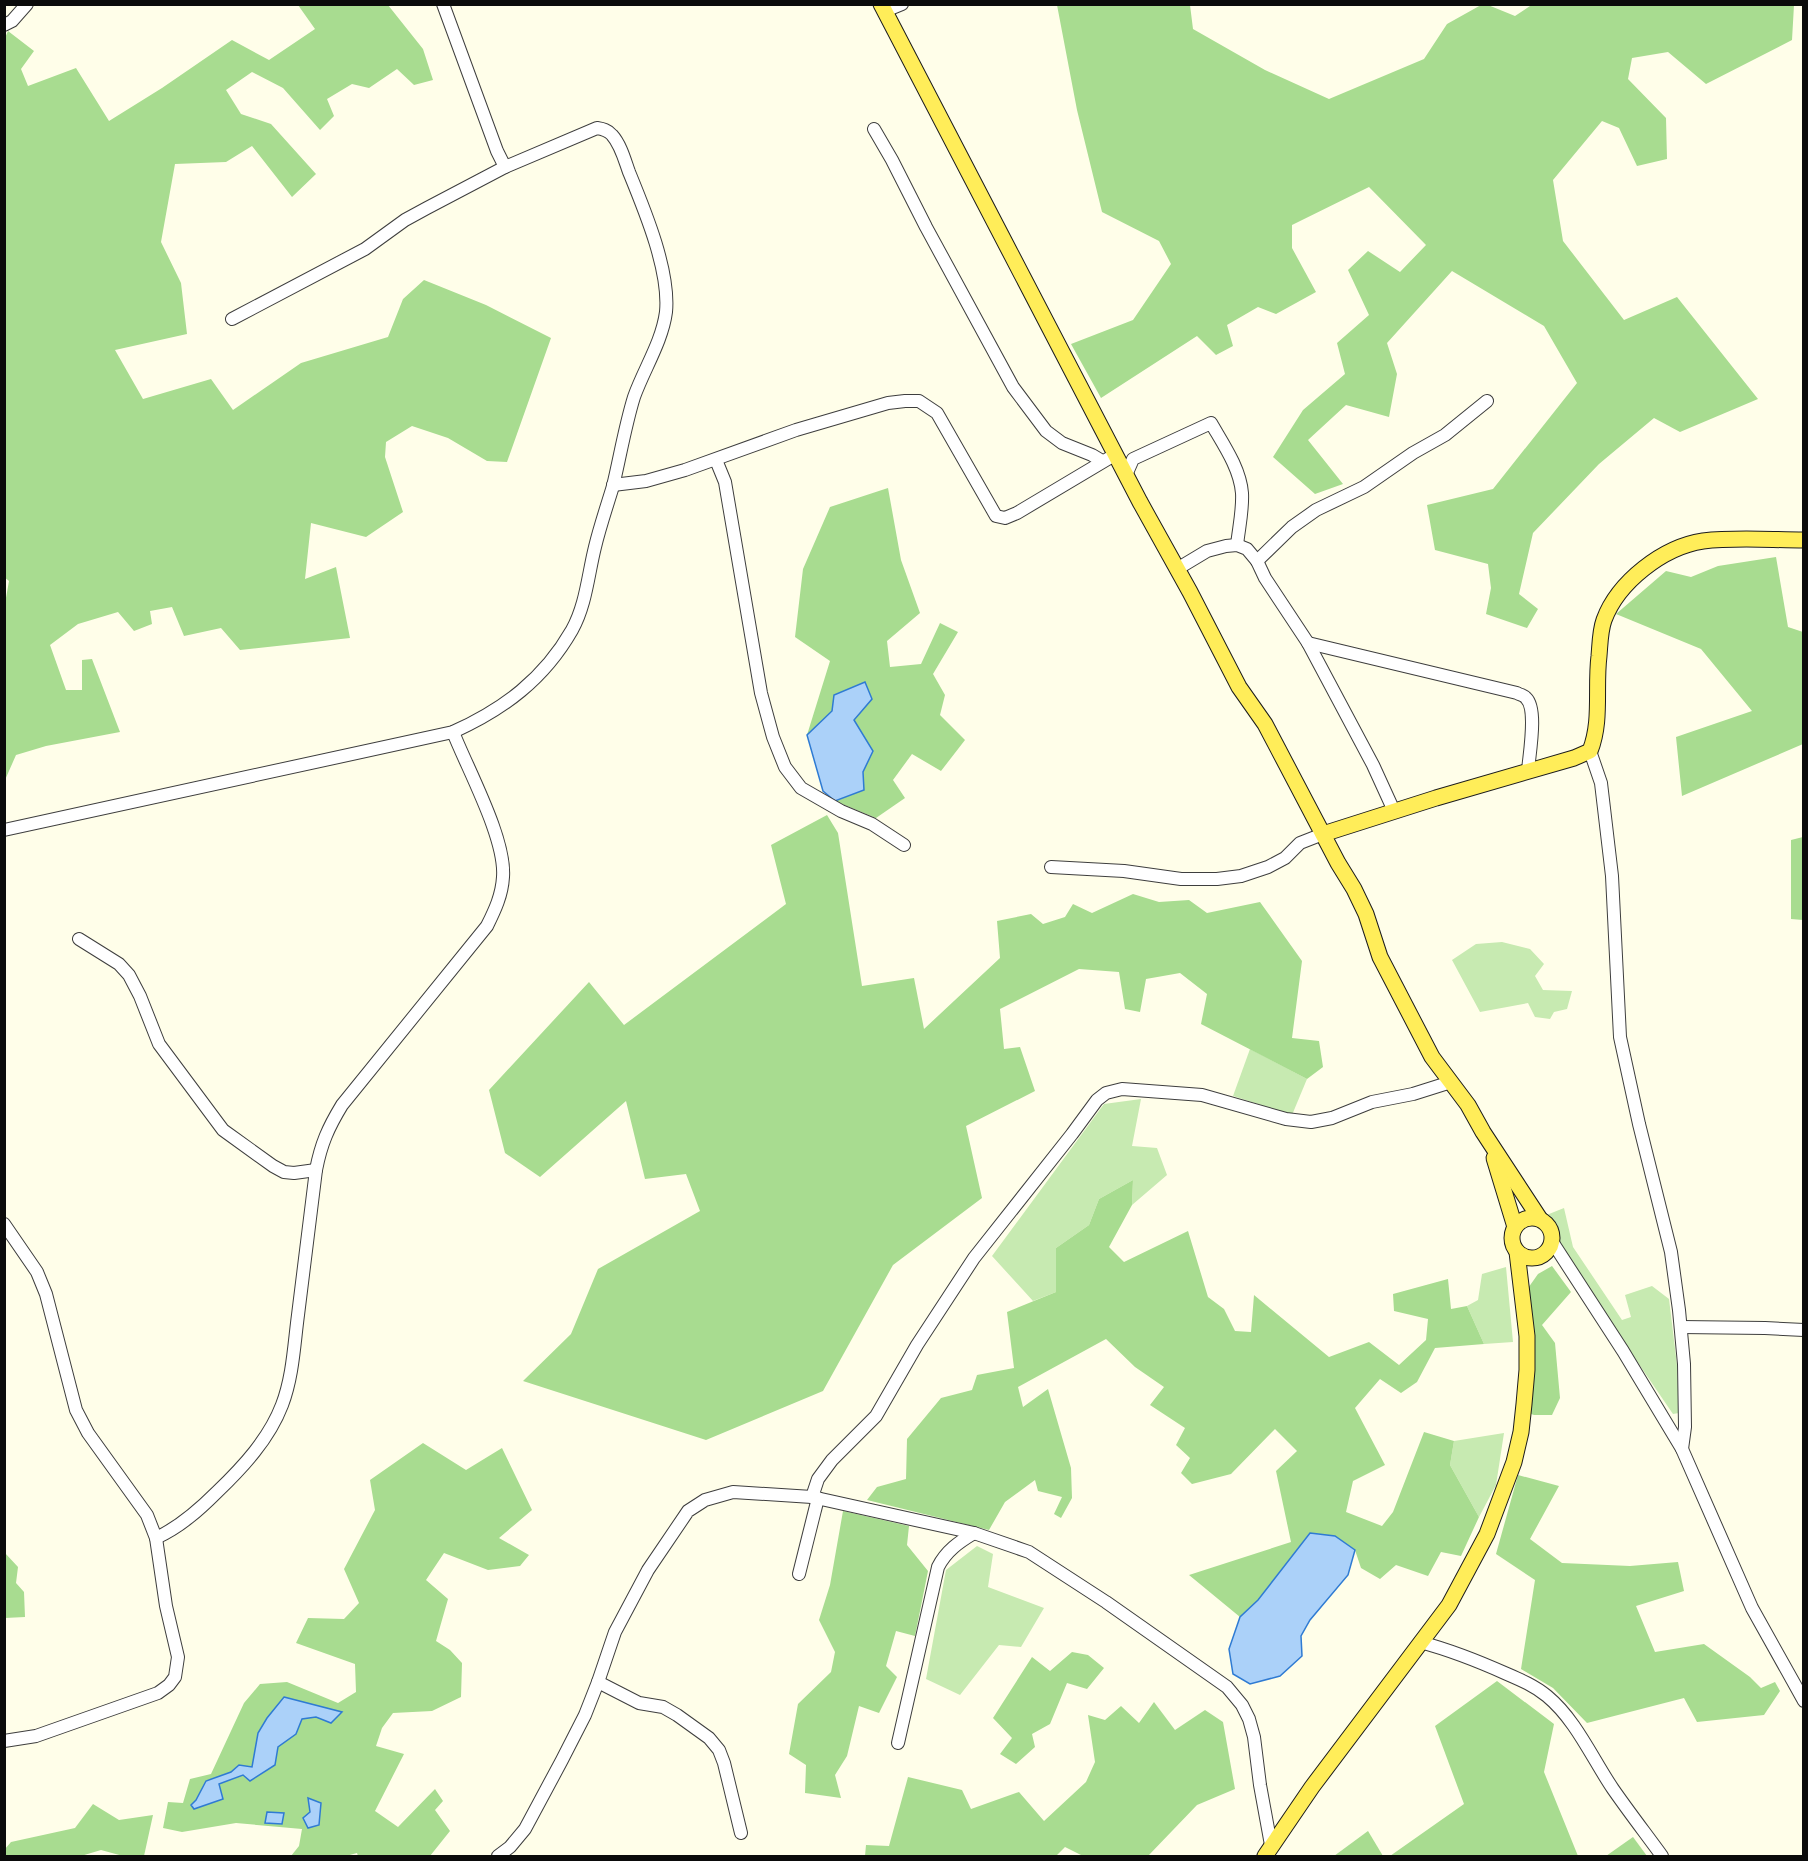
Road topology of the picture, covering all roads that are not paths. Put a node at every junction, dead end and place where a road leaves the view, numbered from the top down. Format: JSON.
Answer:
{"nodes":[{"id":1,"x":27,"y":4,"type":"edge"},
{"id":2,"x":443,"y":4,"type":"edge"},
{"id":3,"x":902,"y":4,"type":"edge"},
{"id":4,"x":883,"y":8,"type":"edge"},
{"id":5,"x":4,"y":25,"type":"edge"},
{"id":6,"x":874,"y":129,"type":"dead end"},
{"id":7,"x":505,"y":167,"type":"junction"},
{"id":8,"x":232,"y":319,"type":"dead end"},
{"id":9,"x":1487,"y":401,"type":"dead end"},
{"id":10,"x":1109,"y":458,"type":"junction"},
{"id":11,"x":716,"y":460,"type":"junction"},
{"id":12,"x":1126,"y":475,"type":"junction"},
{"id":13,"x":613,"y":485,"type":"junction"},
{"id":14,"x":1803,"y":540,"type":"edge"},
{"id":15,"x":1237,"y":545,"type":"junction"},
{"id":16,"x":1257,"y":561,"type":"junction"},
{"id":17,"x":1177,"y":569,"type":"junction"},
{"id":18,"x":1308,"y":643,"type":"junction"},
{"id":19,"x":453,"y":732,"type":"junction"},
{"id":20,"x":1590,"y":751,"type":"junction"},
{"id":21,"x":1528,"y":771,"type":"junction"},
{"id":22,"x":1394,"y":811,"type":"junction"},
{"id":23,"x":4,"y":830,"type":"edge"},
{"id":24,"x":1323,"y":834,"type":"junction"},
{"id":25,"x":904,"y":846,"type":"dead end"},
{"id":26,"x":1051,"y":867,"type":"dead end"},
{"id":27,"x":79,"y":939,"type":"dead end"},
{"id":28,"x":1451,"y":1082,"type":"junction"},
{"id":29,"x":1489,"y":1141,"type":"junction"},
{"id":30,"x":316,"y":1170,"type":"junction"},
{"id":31,"x":1540,"y":1219,"type":"junction"},
{"id":32,"x":4,"y":1224,"type":"edge"},
{"id":33,"x":1515,"y":1227,"type":"junction"},
{"id":34,"x":1552,"y":1243,"type":"junction"},
{"id":35,"x":1517,"y":1252,"type":"junction"},
{"id":36,"x":1681,"y":1327,"type":"junction"},
{"id":37,"x":1803,"y":1330,"type":"edge"},
{"id":38,"x":1682,"y":1449,"type":"junction"},
{"id":39,"x":815,"y":1498,"type":"junction"},
{"id":40,"x":974,"y":1533,"type":"junction"},
{"id":41,"x":156,"y":1538,"type":"junction"},
{"id":42,"x":799,"y":1574,"type":"dead end"},
{"id":43,"x":1420,"y":1642,"type":"junction"},
{"id":44,"x":598,"y":1682,"type":"junction"},
{"id":45,"x":1803,"y":1701,"type":"edge"},
{"id":46,"x":4,"y":1741,"type":"edge"},
{"id":47,"x":898,"y":1743,"type":"dead end"},
{"id":48,"x":741,"y":1833,"type":"dead end"},
{"id":49,"x":1268,"y":1851,"type":"edge"},
{"id":50,"x":498,"y":1857,"type":"edge"},
{"id":51,"x":1662,"y":1857,"type":"edge"}],
"edges":[{"from":1,"to":5,"type":"street"},
{"from":2,"to":7,"type":"street"},
{"from":3,"to":4,"type":"street"},
{"from":4,"to":10,"type":"main road"},
{"from":6,"to":10,"type":"street"},
{"from":7,"to":8,"type":"street"},
{"from":7,"to":13,"type":"street"},
{"from":9,"to":16,"type":"street"},
{"from":10,"to":11,"type":"street"},
{"from":10,"to":12,"type":"main road"},
{"from":11,"to":13,"type":"street"},
{"from":11,"to":25,"type":"street"},
{"from":12,"to":15,"type":"street"},
{"from":12,"to":17,"type":"main road"},
{"from":13,"to":19,"type":"street"},
{"from":14,"to":20,"type":"main road"},
{"from":15,"to":16,"type":"street"},
{"from":15,"to":17,"type":"street"},
{"from":16,"to":18,"type":"street"},
{"from":17,"to":24,"type":"main road"},
{"from":18,"to":21,"type":"street"},
{"from":18,"to":22,"type":"street"},
{"from":19,"to":23,"type":"street"},
{"from":19,"to":30,"type":"street"},
{"from":20,"to":21,"type":"main road"},
{"from":20,"to":36,"type":"street"},
{"from":21,"to":22,"type":"main road"},
{"from":22,"to":24,"type":"main road"},
{"from":24,"to":26,"type":"street"},
{"from":24,"to":28,"type":"main road"},
{"from":27,"to":30,"type":"street"},
{"from":28,"to":29,"type":"main road"},
{"from":28,"to":39,"type":"street"},
{"from":29,"to":31,"type":"main road"},
{"from":29,"to":33,"type":"main road"},
{"from":30,"to":41,"type":"street"},
{"from":31,"to":33,"type":"main road"},
{"from":31,"to":34,"type":"main road"},
{"from":32,"to":41,"type":"street"},
{"from":33,"to":35,"type":"main road"},
{"from":34,"to":35,"type":"main road"},
{"from":34,"to":38,"type":"street"},
{"from":35,"to":43,"type":"main road"},
{"from":36,"to":37,"type":"street"},
{"from":36,"to":38,"type":"street"},
{"from":38,"to":45,"type":"street"},
{"from":39,"to":40,"type":"street"},
{"from":39,"to":42,"type":"street"},
{"from":39,"to":44,"type":"street"},
{"from":40,"to":47,"type":"street"},
{"from":40,"to":49,"type":"street"},
{"from":41,"to":46,"type":"street"},
{"from":43,"to":49,"type":"main road"},
{"from":43,"to":51,"type":"street"},
{"from":44,"to":48,"type":"street"},
{"from":44,"to":50,"type":"street"}]}
